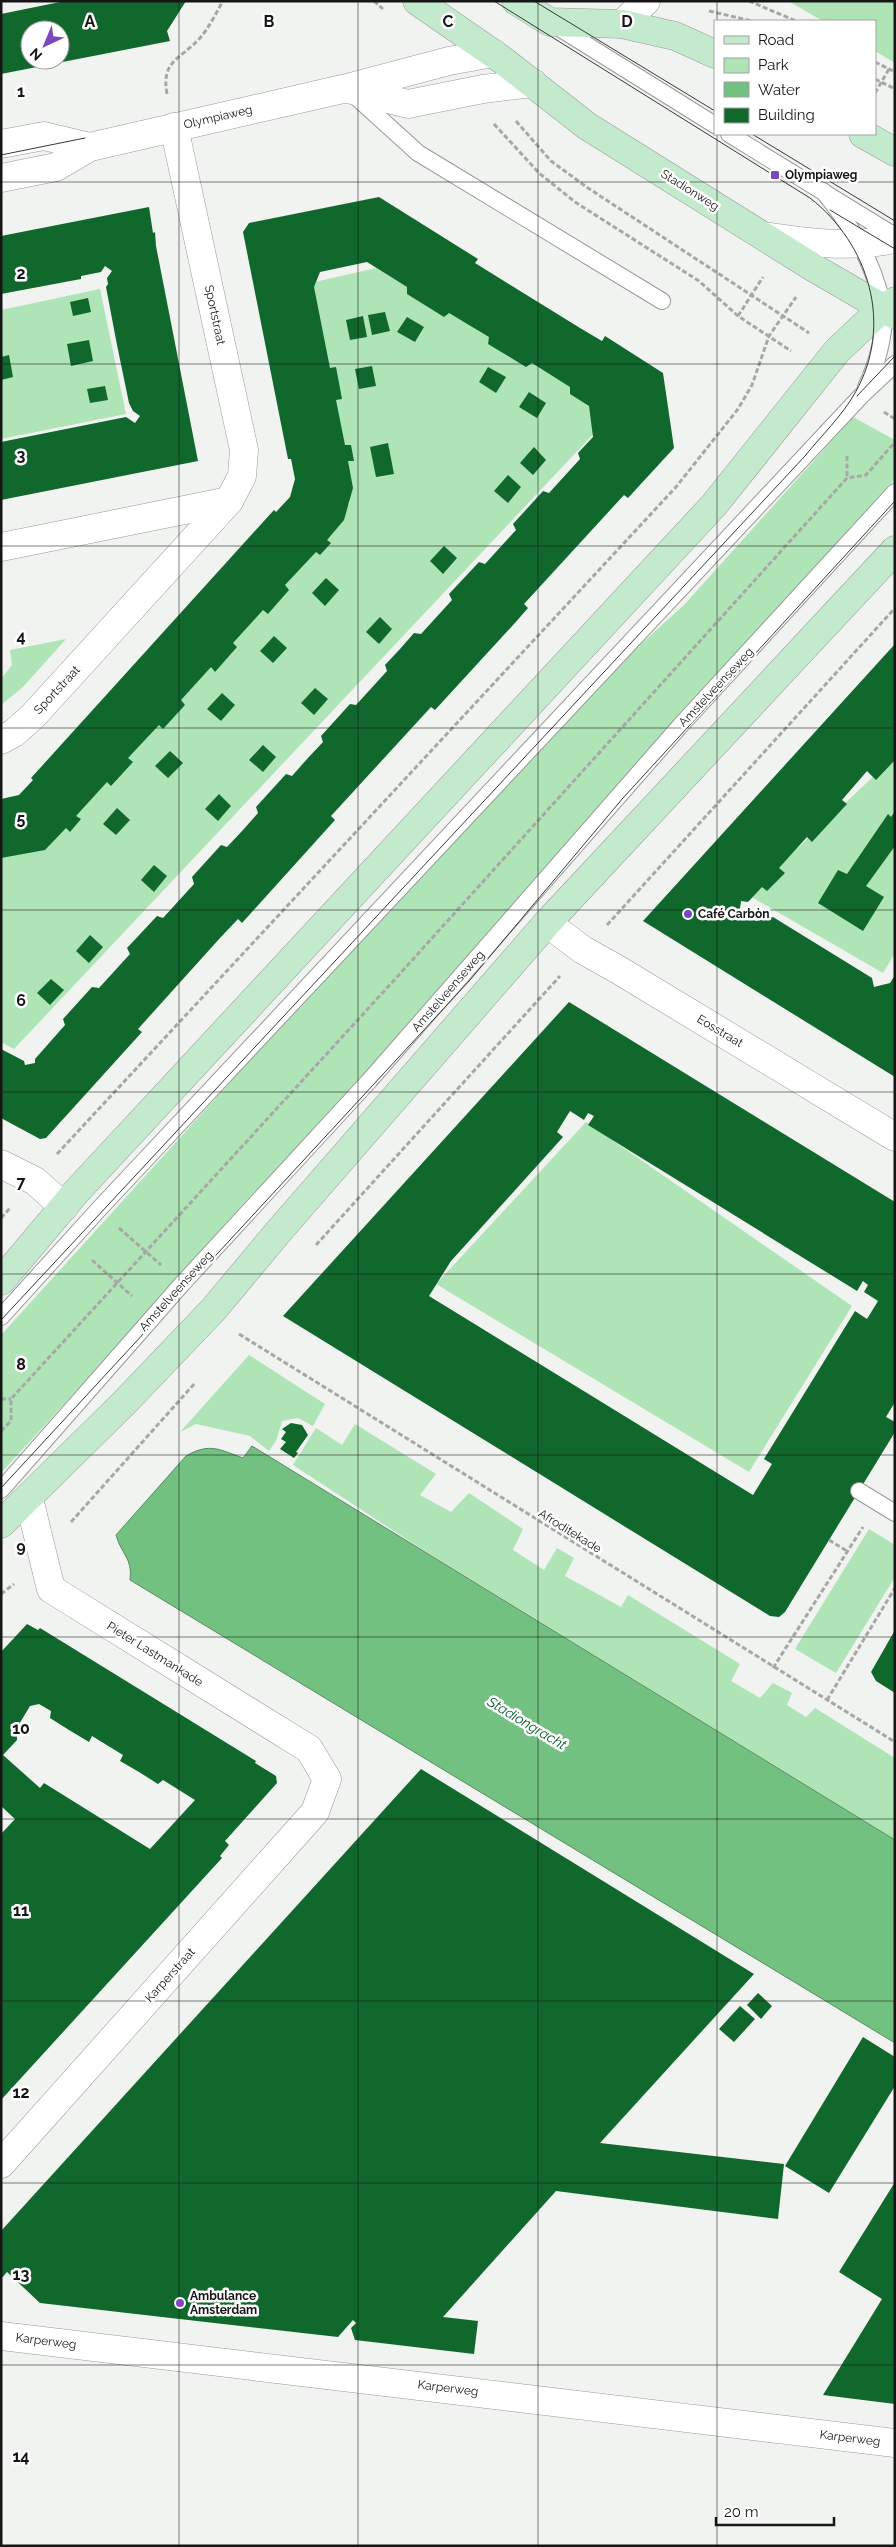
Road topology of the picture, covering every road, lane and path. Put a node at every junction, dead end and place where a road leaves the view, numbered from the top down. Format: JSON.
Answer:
{"nodes":[{"id":1,"x":223,"y":1,"type":"edge"},
{"id":2,"x":417,"y":1,"type":"edge"},
{"id":3,"x":516,"y":1,"type":"edge"},
{"id":4,"x":646,"y":1,"type":"edge"},
{"id":5,"x":748,"y":1,"type":"edge"},
{"id":6,"x":794,"y":20,"type":"edge"},
{"id":7,"x":550,"y":22,"type":"junction"},
{"id":8,"x":622,"y":24,"type":"junction"},
{"id":9,"x":494,"y":53,"type":"junction"},
{"id":10,"x":714,"y":54,"type":"edge"},
{"id":11,"x":876,"y":62,"type":"edge"},
{"id":12,"x":889,"y":69,"type":"junction"},
{"id":13,"x":895,"y":72,"type":"edge"},
{"id":14,"x":876,"y":80,"type":"edge"},
{"id":15,"x":881,"y":82,"type":"junction"},
{"id":16,"x":533,"y":83,"type":"junction"},
{"id":17,"x":347,"y":88,"type":"junction"},
{"id":18,"x":895,"y":89,"type":"edge"},
{"id":19,"x":473,"y":91,"type":"junction"},
{"id":20,"x":876,"y":91,"type":"edge"},
{"id":21,"x":714,"y":124,"type":"edge"},
{"id":22,"x":174,"y":127,"type":"junction"},
{"id":23,"x":731,"y":135,"type":"edge"},
{"id":24,"x":865,"y":135,"type":"edge"},
{"id":25,"x":1,"y":144,"type":"edge"},
{"id":26,"x":90,"y":147,"type":"junction"},
{"id":27,"x":892,"y":149,"type":"edge"},
{"id":28,"x":1,"y":178,"type":"edge"},
{"id":29,"x":823,"y":191,"type":"junction"},
{"id":30,"x":764,"y":236,"type":"junction"},
{"id":31,"x":895,"y":238,"type":"edge"},
{"id":32,"x":861,"y":244,"type":"junction"},
{"id":33,"x":662,"y":301,"type":"dead end"},
{"id":34,"x":892,"y":302,"type":"edge"},
{"id":35,"x":738,"y":316,"type":"dead end"},
{"id":36,"x":895,"y":364,"type":"edge"},
{"id":37,"x":861,"y":396,"type":"junction"},
{"id":38,"x":886,"y":413,"type":"dead end"},
{"id":39,"x":879,"y":420,"type":"dead end"},
{"id":40,"x":895,"y":442,"type":"edge"},
{"id":41,"x":852,"y":450,"type":"dead end"},
{"id":42,"x":847,"y":478,"type":"junction"},
{"id":43,"x":895,"y":492,"type":"edge"},
{"id":44,"x":229,"y":501,"type":"junction"},
{"id":45,"x":1,"y":547,"type":"edge"},
{"id":46,"x":895,"y":550,"type":"edge"},
{"id":47,"x":895,"y":608,"type":"edge"},
{"id":48,"x":1,"y":740,"type":"edge"},
{"id":49,"x":548,"y":923,"type":"junction"},
{"id":50,"x":583,"y":950,"type":"junction"},
{"id":51,"x":895,"y":1137,"type":"edge"},
{"id":52,"x":1,"y":1164,"type":"edge"},
{"id":53,"x":35,"y":1181,"type":"junction"},
{"id":54,"x":64,"y":1207,"type":"junction"},
{"id":55,"x":99,"y":1209,"type":"junction"},
{"id":56,"x":1,"y":1218,"type":"edge"},
{"id":57,"x":70,"y":1242,"type":"junction"},
{"id":58,"x":146,"y":1251,"type":"junction"},
{"id":59,"x":310,"y":1252,"type":"dead end"},
{"id":60,"x":1,"y":1281,"type":"edge"},
{"id":61,"x":117,"y":1283,"type":"junction"},
{"id":62,"x":182,"y":1284,"type":"junction"},
{"id":63,"x":154,"y":1316,"type":"junction"},
{"id":64,"x":1,"y":1317,"type":"edge"},
{"id":65,"x":244,"y":1325,"type":"dead end"},
{"id":66,"x":237,"y":1333,"type":"junction"},
{"id":67,"x":232,"y":1339,"type":"dead end"},
{"id":68,"x":197,"y":1380,"type":"dead end"},
{"id":69,"x":1,"y":1398,"type":"edge"},
{"id":70,"x":11,"y":1398,"type":"junction"},
{"id":71,"x":1,"y":1431,"type":"edge"},
{"id":72,"x":1,"y":1490,"type":"edge"},
{"id":73,"x":859,"y":1490,"type":"dead end"},
{"id":74,"x":28,"y":1499,"type":"junction"},
{"id":75,"x":895,"y":1513,"type":"edge"},
{"id":76,"x":867,"y":1521,"type":"dead end"},
{"id":77,"x":1,"y":1524,"type":"edge"},
{"id":78,"x":829,"y":1540,"type":"dead end"},
{"id":79,"x":847,"y":1551,"type":"junction"},
{"id":80,"x":42,"y":1555,"type":"junction"},
{"id":81,"x":895,"y":1588,"type":"edge"},
{"id":82,"x":1,"y":1594,"type":"edge"},
{"id":83,"x":773,"y":1668,"type":"junction"},
{"id":84,"x":827,"y":1700,"type":"junction"},
{"id":85,"x":895,"y":1742,"type":"edge"},
{"id":86,"x":327,"y":1779,"type":"joint"},
{"id":87,"x":1,"y":2164,"type":"edge"},
{"id":88,"x":1,"y":2336,"type":"edge"},
{"id":89,"x":895,"y":2443,"type":"edge"}],
"edges":[{"from":1,"to":22,"type":"path"},
{"from":2,"to":9,"type":"main road","name":"Stadionweg"},
{"from":3,"to":7,"type":"main road"},
{"from":4,"to":8,"type":"street"},
{"from":5,"to":6,"type":"path"},
{"from":7,"to":8,"type":"main road"},
{"from":7,"to":21,"type":"lane"},
{"from":8,"to":10,"type":"main road"},
{"from":9,"to":16,"type":"main road","name":"Stadionweg"},
{"from":9,"to":17,"type":"street","name":"Olympiaweg"},
{"from":11,"to":12,"type":"path"},
{"from":12,"to":13,"type":"path"},
{"from":12,"to":15,"type":"path"},
{"from":14,"to":15,"type":"path"},
{"from":15,"to":18,"type":"path"},
{"from":15,"to":20,"type":"path"},
{"from":16,"to":19,"type":"street","name":"Olympiaweg"},
{"from":16,"to":30,"type":"main road","name":"Stadionweg"},
{"from":17,"to":19,"type":"street","name":"Olympiaweg"},
{"from":17,"to":22,"type":"street","name":"Olympiaweg"},
{"from":17,"to":33,"type":"lane"},
{"from":19,"to":35,"type":"path"},
{"from":19,"to":53,"type":"path"},
{"from":22,"to":26,"type":"street","name":"Olympiaweg"},
{"from":22,"to":44,"type":"street","name":"Sportstraat"},
{"from":23,"to":29,"type":"lane"},
{"from":24,"to":27,"type":"main road"},
{"from":25,"to":26,"type":"street","name":"Olympiaweg"},
{"from":26,"to":28,"type":"street","name":"Olympiaweg"},
{"from":29,"to":31,"type":"lane"},
{"from":29,"to":32,"type":"lane"},
{"from":30,"to":32,"type":"street"},
{"from":30,"to":34,"type":"main road","name":"Stadionweg"},
{"from":31,"to":32,"type":"street"},
{"from":32,"to":34,"type":"lane"},
{"from":34,"to":37,"type":"lane"},
{"from":34,"to":54,"type":"main road"},
{"from":36,"to":37,"type":"lane"},
{"from":37,"to":55,"type":"lane"},
{"from":38,"to":39,"type":"path"},
{"from":40,"to":42,"type":"path"},
{"from":41,"to":42,"type":"path"},
{"from":42,"to":58,"type":"path"},
{"from":43,"to":62,"type":"lane","name":"Amstelveenseweg"},
{"from":44,"to":45,"type":"street"},
{"from":44,"to":48,"type":"street","name":"Sportstraat"},
{"from":46,"to":49,"type":"main road"},
{"from":47,"to":50,"type":"path"},
{"from":49,"to":50,"type":"street","name":"Eosstraat"},
{"from":49,"to":74,"type":"main road"},
{"from":50,"to":51,"type":"street","name":"Eosstraat"},
{"from":50,"to":59,"type":"path"},
{"from":52,"to":53,"type":"street"},
{"from":53,"to":54,"type":"street"},
{"from":53,"to":56,"type":"path"},
{"from":54,"to":60,"type":"main road"},
{"from":55,"to":57,"type":"lane"},
{"from":55,"to":58,"type":"path"},
{"from":57,"to":61,"type":"path"},
{"from":57,"to":64,"type":"lane"},
{"from":58,"to":61,"type":"path"},
{"from":58,"to":62,"type":"path"},
{"from":61,"to":63,"type":"path"},
{"from":61,"to":70,"type":"path"},
{"from":62,"to":63,"type":"lane","name":"Amstelveenseweg"},
{"from":63,"to":72,"type":"lane","name":"Amstelveenseweg"},
{"from":65,"to":66,"type":"path"},
{"from":66,"to":67,"type":"path"},
{"from":66,"to":83,"type":"path","name":"Afroditekade"},
{"from":68,"to":80,"type":"path"},
{"from":69,"to":70,"type":"path"},
{"from":70,"to":71,"type":"path"},
{"from":73,"to":75,"type":"lane"},
{"from":74,"to":77,"type":"main road"},
{"from":74,"to":80,"type":"street","name":"Pieter Lastmankade"},
{"from":76,"to":79,"type":"path"},
{"from":78,"to":79,"type":"path"},
{"from":79,"to":83,"type":"path"},
{"from":80,"to":82,"type":"path"},
{"from":80,"to":86,"type":"street","name":"Pieter Lastmankade"},
{"from":81,"to":84,"type":"path"},
{"from":83,"to":84,"type":"path","name":"Afroditekade"},
{"from":84,"to":85,"type":"path","name":"Afroditekade"},
{"from":86,"to":87,"type":"street","name":"Karperstraat"},
{"from":88,"to":89,"type":"street","name":"Karperweg"}]}
